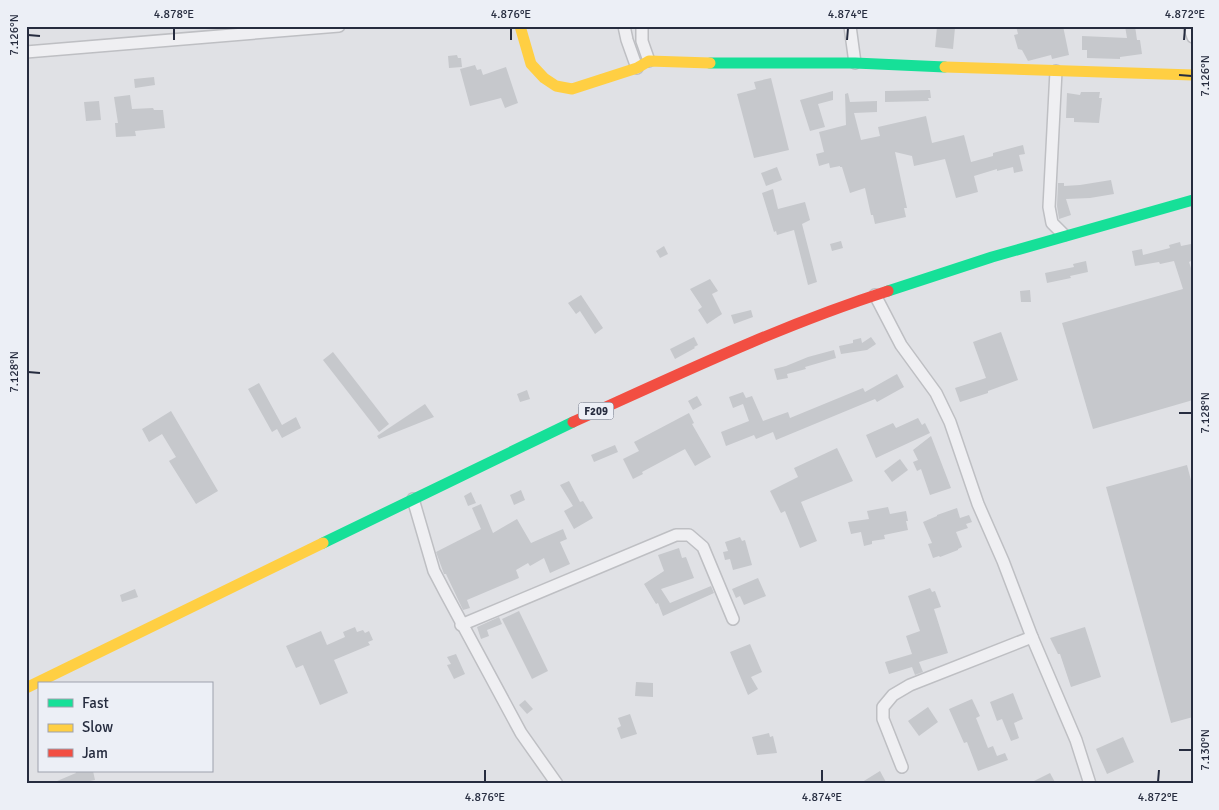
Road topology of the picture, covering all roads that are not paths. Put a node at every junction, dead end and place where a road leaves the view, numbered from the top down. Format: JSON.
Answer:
{"nodes":[{"id":1,"x":339,"y":26,"type":"edge"},
{"id":2,"x":520,"y":26,"type":"edge"},
{"id":3,"x":624,"y":26,"type":"edge"},
{"id":4,"x":642,"y":26,"type":"edge"},
{"id":5,"x":850,"y":26,"type":"edge"},
{"id":6,"x":1189,"y":26,"type":"edge"},
{"id":7,"x":1193,"y":37,"type":"edge"},
{"id":8,"x":26,"y":52,"type":"edge"},
{"id":9,"x":649,"y":61,"type":"junction"},
{"id":10,"x":855,"y":63,"type":"junction"},
{"id":11,"x":637,"y":68,"type":"junction"},
{"id":12,"x":1056,"y":70,"type":"junction"},
{"id":13,"x":1193,"y":75,"type":"edge"},
{"id":14,"x":1193,"y":200,"type":"edge"},
{"id":15,"x":1064,"y":235,"type":"junction"},
{"id":16,"x":875,"y":295,"type":"junction"},
{"id":17,"x":412,"y":499,"type":"junction"},
{"id":18,"x":733,"y":619,"type":"dead end"},
{"id":19,"x":461,"y":625,"type":"junction"},
{"id":20,"x":1032,"y":637,"type":"junction"},
{"id":21,"x":38,"y":682,"type":"edge"},
{"id":22,"x":38,"y":682,"type":"edge"},
{"id":23,"x":26,"y":688,"type":"edge"},
{"id":24,"x":902,"y":767,"type":"dead end"},
{"id":25,"x":557,"y":784,"type":"edge"},
{"id":26,"x":1090,"y":784,"type":"edge"}],
"edges":[{"from":1,"to":8,"type":"street"},
{"from":2,"to":11,"type":"main road"},
{"from":3,"to":11,"type":"street"},
{"from":4,"to":9,"type":"street"},
{"from":5,"to":10,"type":"street"},
{"from":6,"to":7,"type":"street"},
{"from":9,"to":10,"type":"main road"},
{"from":9,"to":11,"type":"main road"},
{"from":10,"to":12,"type":"main road"},
{"from":12,"to":13,"type":"main road"},
{"from":12,"to":15,"type":"street"},
{"from":14,"to":15,"type":"main road","number":"F209"},
{"from":15,"to":16,"type":"main road","number":"F209"},
{"from":16,"to":17,"type":"main road","number":"F209"},
{"from":16,"to":20,"type":"street"},
{"from":17,"to":19,"type":"street"},
{"from":17,"to":21,"type":"main road","number":"F209"},
{"from":18,"to":19,"type":"street"},
{"from":19,"to":25,"type":"street"},
{"from":20,"to":24,"type":"street"},
{"from":20,"to":26,"type":"street"},
{"from":22,"to":23,"type":"main road","number":"F209"}]}
